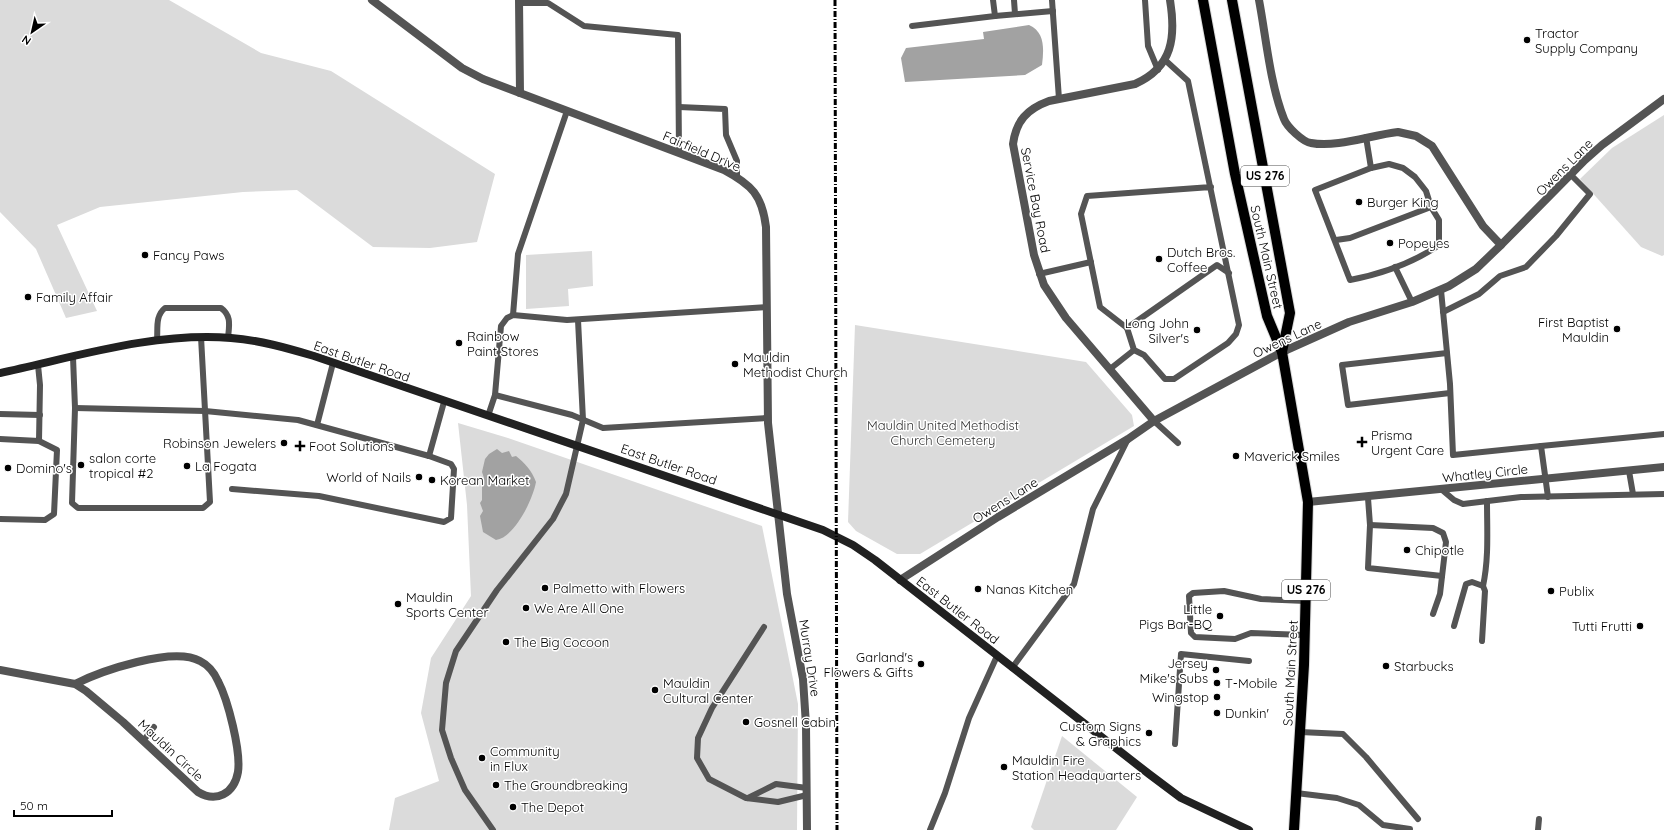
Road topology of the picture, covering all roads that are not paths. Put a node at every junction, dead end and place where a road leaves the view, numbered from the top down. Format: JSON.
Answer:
{"nodes":[{"id":1,"x":372,"y":0,"type":"edge"},
{"id":2,"x":993,"y":0,"type":"edge"},
{"id":3,"x":1014,"y":0,"type":"edge"},
{"id":4,"x":1052,"y":0,"type":"edge"},
{"id":5,"x":1145,"y":0,"type":"edge"},
{"id":6,"x":1170,"y":0,"type":"edge"},
{"id":7,"x":1203,"y":0,"type":"edge"},
{"id":8,"x":1232,"y":0,"type":"edge"},
{"id":9,"x":1259,"y":0,"type":"edge"},
{"id":10,"x":519,"y":1,"type":"edge"},
{"id":11,"x":548,"y":1,"type":"edge"},
{"id":12,"x":1053,"y":11,"type":"junction"},
{"id":13,"x":1015,"y":14,"type":"junction"},
{"id":14,"x":995,"y":16,"type":"junction"},
{"id":15,"x":912,"y":26,"type":"dead end"},
{"id":16,"x":1164,"y":60,"type":"junction"},
{"id":17,"x":1158,"y":70,"type":"junction"},
{"id":18,"x":520,"y":93,"type":"junction"},
{"id":19,"x":1059,"y":99,"type":"junction"},
{"id":20,"x":1664,"y":99,"type":"edge"},
{"id":21,"x":679,"y":107,"type":"junction"},
{"id":22,"x":567,"y":110,"type":"junction"},
{"id":23,"x":1366,"y":137,"type":"junction"},
{"id":24,"x":679,"y":153,"type":"junction"},
{"id":25,"x":1370,"y":168,"type":"junction"},
{"id":26,"x":1571,"y":175,"type":"junction"},
{"id":27,"x":737,"y":177,"type":"junction"},
{"id":28,"x":1211,"y":187,"type":"junction"},
{"id":29,"x":1431,"y":207,"type":"junction"},
{"id":30,"x":1336,"y":240,"type":"junction"},
{"id":31,"x":1501,"y":245,"type":"junction"},
{"id":32,"x":1091,"y":262,"type":"junction"},
{"id":33,"x":1395,"y":267,"type":"junction"},
{"id":34,"x":1229,"y":273,"type":"junction"},
{"id":35,"x":1039,"y":274,"type":"junction"},
{"id":36,"x":1441,"y":290,"type":"junction"},
{"id":37,"x":1412,"y":302,"type":"junction"},
{"id":38,"x":767,"y":307,"type":"junction"},
{"id":39,"x":1443,"y":312,"type":"junction"},
{"id":40,"x":513,"y":315,"type":"junction"},
{"id":41,"x":578,"y":320,"type":"junction"},
{"id":42,"x":1127,"y":328,"type":"junction"},
{"id":43,"x":201,"y":337,"type":"junction"},
{"id":44,"x":228,"y":338,"type":"junction"},
{"id":45,"x":157,"y":340,"type":"junction"},
{"id":46,"x":1134,"y":350,"type":"junction"},
{"id":47,"x":1282,"y":352,"type":"junction"},
{"id":48,"x":1447,"y":353,"type":"junction"},
{"id":49,"x":73,"y":357,"type":"junction"},
{"id":50,"x":333,"y":363,"type":"junction"},
{"id":51,"x":38,"y":365,"type":"junction"},
{"id":52,"x":1110,"y":370,"type":"junction"},
{"id":53,"x":0,"y":373,"type":"edge"},
{"id":54,"x":1450,"y":392,"type":"junction"},
{"id":55,"x":495,"y":395,"type":"junction"},
{"id":56,"x":444,"y":402,"type":"junction"},
{"id":57,"x":75,"y":408,"type":"junction"},
{"id":58,"x":204,"y":411,"type":"junction"},
{"id":59,"x":0,"y":414,"type":"edge"},
{"id":60,"x":40,"y":415,"type":"junction"},
{"id":61,"x":488,"y":416,"type":"junction"},
{"id":62,"x":768,"y":418,"type":"junction"},
{"id":63,"x":583,"y":420,"type":"junction"},
{"id":64,"x":1154,"y":421,"type":"junction"},
{"id":65,"x":318,"y":425,"type":"junction"},
{"id":66,"x":1664,"y":434,"type":"edge"},
{"id":67,"x":0,"y":439,"type":"edge"},
{"id":68,"x":1128,"y":439,"type":"junction"},
{"id":69,"x":39,"y":441,"type":"junction"},
{"id":70,"x":1178,"y":443,"type":"dead end"},
{"id":71,"x":577,"y":445,"type":"junction"},
{"id":72,"x":1541,"y":446,"type":"junction"},
{"id":73,"x":429,"y":456,"type":"junction"},
{"id":74,"x":1664,"y":467,"type":"edge"},
{"id":75,"x":1630,"y":471,"type":"junction"},
{"id":76,"x":1545,"y":479,"type":"junction"},
{"id":77,"x":232,"y":489,"type":"dead end"},
{"id":78,"x":1441,"y":489,"type":"junction"},
{"id":79,"x":1633,"y":494,"type":"junction"},
{"id":80,"x":1664,"y":494,"type":"edge"},
{"id":81,"x":1548,"y":497,"type":"junction"},
{"id":82,"x":1368,"y":498,"type":"junction"},
{"id":83,"x":1487,"y":501,"type":"junction"},
{"id":84,"x":1308,"y":502,"type":"junction"},
{"id":85,"x":778,"y":514,"type":"junction"},
{"id":86,"x":0,"y":519,"type":"edge"},
{"id":87,"x":1370,"y":525,"type":"junction"},
{"id":88,"x":1442,"y":576,"type":"junction"},
{"id":89,"x":900,"y":580,"type":"junction"},
{"id":90,"x":1483,"y":586,"type":"junction"},
{"id":91,"x":1306,"y":601,"type":"junction"},
{"id":92,"x":1433,"y":614,"type":"dead end"},
{"id":93,"x":1454,"y":626,"type":"dead end"},
{"id":94,"x":764,"y":627,"type":"dead end"},
{"id":95,"x":1305,"y":635,"type":"junction"},
{"id":96,"x":1482,"y":641,"type":"dead end"},
{"id":97,"x":997,"y":656,"type":"junction"},
{"id":98,"x":1249,"y":661,"type":"dead end"},
{"id":99,"x":1012,"y":668,"type":"junction"},
{"id":100,"x":0,"y":670,"type":"edge"},
{"id":101,"x":75,"y":684,"type":"junction"},
{"id":102,"x":154,"y":727,"type":"dead end"},
{"id":103,"x":1300,"y":732,"type":"junction"},
{"id":104,"x":143,"y":741,"type":"junction"},
{"id":105,"x":1175,"y":744,"type":"dead end"},
{"id":106,"x":807,"y":791,"type":"junction"},
{"id":107,"x":1296,"y":793,"type":"junction"},
{"id":108,"x":746,"y":798,"type":"junction"},
{"id":109,"x":1539,"y":819,"type":"dead end"},
{"id":110,"x":1418,"y":820,"type":"dead end"},
{"id":111,"x":1410,"y":829,"type":"edge"},
{"id":112,"x":493,"y":830,"type":"edge"},
{"id":113,"x":807,"y":830,"type":"edge"},
{"id":114,"x":930,"y":830,"type":"edge"},
{"id":115,"x":1249,"y":830,"type":"edge"},
{"id":116,"x":1294,"y":830,"type":"edge"},
{"id":117,"x":1538,"y":830,"type":"edge"}],
"edges":[{"from":1,"to":18,"type":"street","name":"Fairfield Drive"},
{"from":2,"to":14,"type":"lane"},
{"from":3,"to":13,"type":"lane"},
{"from":4,"to":12,"type":"lane"},
{"from":5,"to":17,"type":"lane"},
{"from":6,"to":16,"type":"street","name":"Service Bay Road"},
{"from":7,"to":47,"type":"main road","name":"South Main Street","number":"US 276"},
{"from":8,"to":47,"type":"main road","name":"South Main Street","number":"US 276"},
{"from":9,"to":23,"type":"street"},
{"from":10,"to":11,"type":"lane"},
{"from":10,"to":18,"type":"street"},
{"from":11,"to":21,"type":"lane"},
{"from":12,"to":13,"type":"lane"},
{"from":12,"to":19,"type":"lane"},
{"from":13,"to":14,"type":"lane"},
{"from":14,"to":15,"type":"lane"},
{"from":16,"to":17,"type":"street","name":"Service Bay Road"},
{"from":16,"to":28,"type":"lane"},
{"from":17,"to":19,"type":"street","name":"Service Bay Road"},
{"from":18,"to":22,"type":"street","name":"Fairfield Drive"},
{"from":19,"to":35,"type":"street","name":"Service Bay Road"},
{"from":20,"to":26,"type":"street","name":"Owens Lane"},
{"from":21,"to":24,"type":"lane"},
{"from":21,"to":27,"type":"lane"},
{"from":22,"to":24,"type":"street","name":"Fairfield Drive"},
{"from":22,"to":40,"type":"lane"},
{"from":23,"to":25,"type":"lane"},
{"from":23,"to":31,"type":"street"},
{"from":24,"to":27,"type":"street","name":"Fairfield Drive"},
{"from":25,"to":29,"type":"lane"},
{"from":25,"to":30,"type":"lane"},
{"from":26,"to":31,"type":"street","name":"Owens Lane"},
{"from":26,"to":39,"type":"lane"},
{"from":27,"to":38,"type":"street","name":"Fairfield Drive"},
{"from":28,"to":32,"type":"lane"},
{"from":28,"to":34,"type":"lane"},
{"from":29,"to":30,"type":"lane"},
{"from":29,"to":33,"type":"lane"},
{"from":30,"to":33,"type":"lane"},
{"from":31,"to":36,"type":"street","name":"Owens Lane"},
{"from":32,"to":35,"type":"lane"},
{"from":32,"to":42,"type":"lane"},
{"from":33,"to":37,"type":"lane"},
{"from":34,"to":42,"type":"lane"},
{"from":34,"to":46,"type":"lane"},
{"from":35,"to":52,"type":"street","name":"Service Bay Road"},
{"from":36,"to":37,"type":"street","name":"Owens Lane"},
{"from":36,"to":39,"type":"lane"},
{"from":37,"to":47,"type":"street","name":"Owens Lane"},
{"from":38,"to":41,"type":"lane"},
{"from":38,"to":62,"type":"street","name":"Fairfield Drive"},
{"from":39,"to":48,"type":"lane"},
{"from":40,"to":41,"type":"lane"},
{"from":40,"to":55,"type":"lane"},
{"from":41,"to":63,"type":"lane"},
{"from":42,"to":46,"type":"lane"},
{"from":43,"to":44,"type":"main road","name":"East Butler Road"},
{"from":43,"to":45,"type":"main road","name":"East Butler Road"},
{"from":43,"to":58,"type":"lane"},
{"from":44,"to":45,"type":"lane"},
{"from":44,"to":50,"type":"main road","name":"East Butler Road"},
{"from":45,"to":49,"type":"main road","name":"East Butler Road"},
{"from":46,"to":52,"type":"lane"},
{"from":47,"to":64,"type":"street","name":"Owens Lane"},
{"from":47,"to":84,"type":"main road","name":"South Main Street","number":"US 276"},
{"from":48,"to":54,"type":"lane"},
{"from":48,"to":54,"type":"lane"},
{"from":49,"to":51,"type":"main road","name":"East Butler Road"},
{"from":49,"to":57,"type":"lane"},
{"from":50,"to":56,"type":"main road","name":"East Butler Road"},
{"from":50,"to":65,"type":"lane"},
{"from":51,"to":53,"type":"main road","name":"East Butler Road"},
{"from":51,"to":60,"type":"lane"},
{"from":52,"to":64,"type":"street","name":"Service Bay Road"},
{"from":54,"to":72,"type":"lane"},
{"from":55,"to":61,"type":"lane"},
{"from":55,"to":63,"type":"lane"},
{"from":56,"to":61,"type":"main road","name":"East Butler Road"},
{"from":56,"to":73,"type":"lane"},
{"from":57,"to":58,"type":"lane"},
{"from":57,"to":58,"type":"lane"},
{"from":58,"to":65,"type":"lane"},
{"from":59,"to":60,"type":"lane"},
{"from":60,"to":69,"type":"lane"},
{"from":61,"to":71,"type":"main road","name":"East Butler Road"},
{"from":62,"to":63,"type":"lane"},
{"from":62,"to":85,"type":"street","name":"Fairfield Drive"},
{"from":63,"to":71,"type":"lane"},
{"from":64,"to":68,"type":"street","name":"Owens Lane"},
{"from":64,"to":70,"type":"lane"},
{"from":65,"to":73,"type":"lane"},
{"from":66,"to":72,"type":"lane"},
{"from":67,"to":69,"type":"lane"},
{"from":68,"to":89,"type":"street","name":"Owens Lane"},
{"from":68,"to":99,"type":"lane"},
{"from":69,"to":86,"type":"lane"},
{"from":71,"to":85,"type":"main road","name":"East Butler Road"},
{"from":71,"to":112,"type":"lane"},
{"from":72,"to":76,"type":"lane"},
{"from":73,"to":77,"type":"lane"},
{"from":74,"to":75,"type":"street","name":"Whatley Circle"},
{"from":75,"to":76,"type":"street","name":"Whatley Circle"},
{"from":75,"to":79,"type":"lane"},
{"from":76,"to":78,"type":"street","name":"Whatley Circle"},
{"from":76,"to":81,"type":"lane"},
{"from":78,"to":82,"type":"street","name":"Whatley Circle"},
{"from":78,"to":83,"type":"lane"},
{"from":79,"to":80,"type":"lane"},
{"from":79,"to":81,"type":"lane"},
{"from":81,"to":83,"type":"lane"},
{"from":82,"to":84,"type":"street","name":"Whatley Circle"},
{"from":82,"to":87,"type":"lane"},
{"from":83,"to":90,"type":"lane"},
{"from":84,"to":91,"type":"main road","name":"South Main Street","number":"US 276"},
{"from":85,"to":89,"type":"main road","name":"East Butler Road"},
{"from":85,"to":106,"type":"street","name":"Murray Drive"},
{"from":87,"to":88,"type":"lane"},
{"from":87,"to":88,"type":"lane"},
{"from":88,"to":92,"type":"lane"},
{"from":89,"to":97,"type":"main road","name":"East Butler Road"},
{"from":90,"to":93,"type":"lane"},
{"from":90,"to":96,"type":"lane"},
{"from":91,"to":95,"type":"main road","name":"South Main Street","number":"US 276"},
{"from":91,"to":95,"type":"lane"},
{"from":94,"to":108,"type":"lane"},
{"from":95,"to":103,"type":"main road","name":"South Main Street","number":"US 276"},
{"from":97,"to":99,"type":"main road","name":"East Butler Road"},
{"from":97,"to":114,"type":"lane"},
{"from":98,"to":105,"type":"lane"},
{"from":99,"to":115,"type":"main road","name":"East Butler Road"},
{"from":100,"to":101,"type":"street","name":"Mauldin Circle"},
{"from":101,"to":104,"type":"street","name":"Mauldin Circle"},
{"from":101,"to":104,"type":"street","name":"Mauldin Circle"},
{"from":102,"to":104,"type":"lane"},
{"from":103,"to":107,"type":"main road","name":"South Main Street","number":"US 276"},
{"from":103,"to":110,"type":"lane"},
{"from":106,"to":108,"type":"lane"},
{"from":106,"to":108,"type":"lane"},
{"from":106,"to":113,"type":"street","name":"Murray Drive"},
{"from":107,"to":111,"type":"lane"},
{"from":107,"to":116,"type":"main road","name":"South Main Street","number":"US 276"},
{"from":109,"to":117,"type":"lane"}]}
